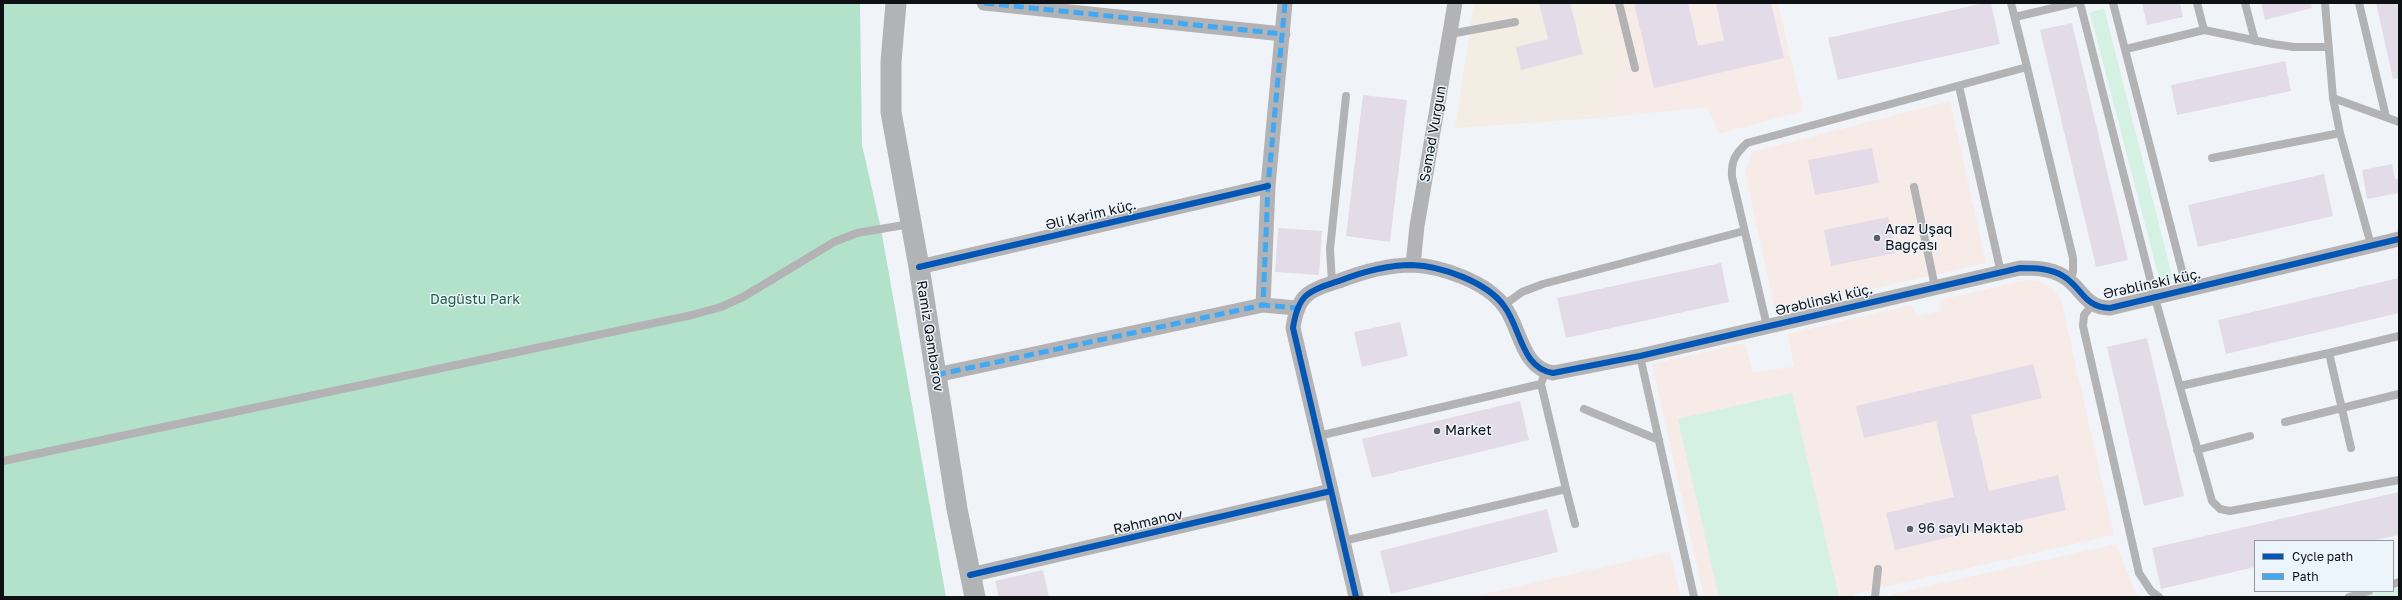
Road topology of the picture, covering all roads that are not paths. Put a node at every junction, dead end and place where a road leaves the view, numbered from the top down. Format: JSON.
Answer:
{"nodes":[{"id":1,"x":896,"y":3,"type":"edge"},
{"id":2,"x":984,"y":3,"type":"edge"},
{"id":3,"x":1285,"y":3,"type":"edge"},
{"id":4,"x":1455,"y":3,"type":"edge"},
{"id":5,"x":1619,"y":3,"type":"edge"},
{"id":6,"x":2011,"y":3,"type":"edge"},
{"id":7,"x":2074,"y":3,"type":"edge"},
{"id":8,"x":2080,"y":3,"type":"edge"},
{"id":9,"x":2113,"y":3,"type":"edge"},
{"id":10,"x":2197,"y":3,"type":"edge"},
{"id":11,"x":2245,"y":3,"type":"edge"},
{"id":12,"x":2325,"y":3,"type":"edge"},
{"id":13,"x":2359,"y":3,"type":"edge"},
{"id":14,"x":2015,"y":17,"type":"junction"},
{"id":15,"x":1515,"y":22,"type":"dead end"},
{"id":16,"x":2204,"y":30,"type":"junction"},
{"id":17,"x":1283,"y":34,"type":"junction"},
{"id":18,"x":1450,"y":34,"type":"junction"},
{"id":19,"x":2255,"y":41,"type":"junction"},
{"id":20,"x":2328,"y":47,"type":"junction"},
{"id":21,"x":2126,"y":49,"type":"junction"},
{"id":22,"x":2027,"y":67,"type":"junction"},
{"id":23,"x":1635,"y":68,"type":"dead end"},
{"id":24,"x":1958,"y":86,"type":"junction"},
{"id":25,"x":1346,"y":96,"type":"dead end"},
{"id":26,"x":2333,"y":98,"type":"junction"},
{"id":27,"x":2386,"y":116,"type":"junction"},
{"id":28,"x":2399,"y":122,"type":"edge"},
{"id":29,"x":2340,"y":133,"type":"junction"},
{"id":30,"x":2212,"y":158,"type":"dead end"},
{"id":31,"x":1268,"y":186,"type":"junction"},
{"id":32,"x":1914,"y":187,"type":"dead end"},
{"id":33,"x":911,"y":223,"type":"junction"},
{"id":34,"x":1744,"y":231,"type":"junction"},
{"id":35,"x":2399,"y":238,"type":"edge"},
{"id":36,"x":2371,"y":245,"type":"junction"},
{"id":37,"x":1413,"y":265,"type":"junction"},
{"id":38,"x":919,"y":267,"type":"junction"},
{"id":39,"x":2001,"y":273,"type":"junction"},
{"id":40,"x":2070,"y":281,"type":"junction"},
{"id":41,"x":1332,"y":283,"type":"junction"},
{"id":42,"x":1935,"y":287,"type":"junction"},
{"id":43,"x":2187,"y":290,"type":"junction"},
{"id":44,"x":2155,"y":298,"type":"junction"},
{"id":45,"x":1263,"y":305,"type":"junction"},
{"id":46,"x":1504,"y":305,"type":"junction"},
{"id":47,"x":2092,"y":305,"type":"junction"},
{"id":48,"x":1296,"y":308,"type":"junction"},
{"id":49,"x":1767,"y":326,"type":"junction"},
{"id":50,"x":2399,"y":336,"type":"edge"},
{"id":51,"x":2329,"y":353,"type":"junction"},
{"id":52,"x":1640,"y":356,"type":"junction"},
{"id":53,"x":936,"y":375,"type":"junction"},
{"id":54,"x":1543,"y":378,"type":"junction"},
{"id":55,"x":2180,"y":386,"type":"junction"},
{"id":56,"x":2399,"y":394,"type":"edge"},
{"id":57,"x":2341,"y":407,"type":"junction"},
{"id":58,"x":1584,"y":409,"type":"dead end"},
{"id":59,"x":2285,"y":422,"type":"dead end"},
{"id":60,"x":1318,"y":436,"type":"junction"},
{"id":61,"x":2250,"y":436,"type":"dead end"},
{"id":62,"x":1659,"y":440,"type":"junction"},
{"id":63,"x":2351,"y":448,"type":"dead end"},
{"id":64,"x":2197,"y":450,"type":"junction"},
{"id":65,"x":3,"y":461,"type":"edge"},
{"id":66,"x":2399,"y":480,"type":"edge"},
{"id":67,"x":1566,"y":489,"type":"junction"},
{"id":68,"x":1331,"y":491,"type":"junction"},
{"id":69,"x":1576,"y":524,"type":"dead end"},
{"id":70,"x":1343,"y":541,"type":"junction"},
{"id":71,"x":1878,"y":569,"type":"dead end"},
{"id":72,"x":970,"y":575,"type":"junction"},
{"id":73,"x":2366,"y":592,"type":"edge"},
{"id":74,"x":975,"y":597,"type":"edge"},
{"id":75,"x":1356,"y":597,"type":"edge"},
{"id":76,"x":1694,"y":597,"type":"edge"},
{"id":77,"x":1875,"y":597,"type":"edge"},
{"id":78,"x":2159,"y":597,"type":"edge"},
{"id":79,"x":2349,"y":597,"type":"edge"}],
"edges":[{"from":1,"to":33,"type":"main road","name":"Ramiz Qəmbərov"},
{"from":2,"to":17,"type":"street"},
{"from":3,"to":17,"type":"street"},
{"from":4,"to":18,"type":"street","name":"Səməd Vurğun"},
{"from":5,"to":23,"type":"lane"},
{"from":6,"to":14,"type":"lane"},
{"from":7,"to":14,"type":"lane"},
{"from":8,"to":44,"type":"lane"},
{"from":9,"to":21,"type":"lane"},
{"from":10,"to":16,"type":"lane"},
{"from":11,"to":19,"type":"lane"},
{"from":12,"to":20,"type":"lane"},
{"from":13,"to":27,"type":"lane"},
{"from":14,"to":22,"type":"lane"},
{"from":15,"to":18,"type":"lane"},
{"from":16,"to":19,"type":"lane"},
{"from":16,"to":21,"type":"lane"},
{"from":17,"to":31,"type":"street"},
{"from":18,"to":37,"type":"street","name":"Səməd Vurğun"},
{"from":19,"to":20,"type":"lane"},
{"from":20,"to":26,"type":"lane"},
{"from":21,"to":43,"type":"lane"},
{"from":22,"to":24,"type":"lane"},
{"from":22,"to":40,"type":"lane"},
{"from":24,"to":34,"type":"lane"},
{"from":24,"to":39,"type":"lane"},
{"from":25,"to":41,"type":"lane"},
{"from":26,"to":27,"type":"lane"},
{"from":26,"to":29,"type":"lane"},
{"from":27,"to":28,"type":"lane"},
{"from":29,"to":30,"type":"lane"},
{"from":29,"to":36,"type":"lane"},
{"from":31,"to":38,"type":"street","name":"Əli Kərim küç."},
{"from":31,"to":45,"type":"street"},
{"from":32,"to":42,"type":"lane"},
{"from":33,"to":38,"type":"main road","name":"Ramiz Qəmbərov"},
{"from":33,"to":65,"type":"lane"},
{"from":34,"to":46,"type":"lane"},
{"from":34,"to":49,"type":"lane"},
{"from":35,"to":36,"type":"street","name":"Ərəblinski küç."},
{"from":36,"to":43,"type":"street","name":"Ərəblinski küç."},
{"from":37,"to":41,"type":"street"},
{"from":37,"to":46,"type":"street"},
{"from":38,"to":53,"type":"main road","name":"Ramiz Qəmbərov"},
{"from":39,"to":40,"type":"street","name":"Ərəblinski küç."},
{"from":39,"to":42,"type":"street","name":"Ərəblinski küç."},
{"from":40,"to":47,"type":"street","name":"Ərəblinski küç."},
{"from":41,"to":48,"type":"street"},
{"from":42,"to":49,"type":"street","name":"Ərəblinski küç."},
{"from":43,"to":44,"type":"street","name":"Ərəblinski küç."},
{"from":44,"to":47,"type":"street","name":"Ərəblinski küç."},
{"from":44,"to":55,"type":"lane"},
{"from":45,"to":48,"type":"street"},
{"from":45,"to":53,"type":"street"},
{"from":46,"to":54,"type":"street"},
{"from":47,"to":78,"type":"lane"},
{"from":48,"to":60,"type":"street"},
{"from":49,"to":52,"type":"street","name":"Ərəblinski küç."},
{"from":50,"to":51,"type":"lane"},
{"from":51,"to":55,"type":"lane"},
{"from":51,"to":57,"type":"lane"},
{"from":52,"to":54,"type":"street","name":"Ərəblinski küç."},
{"from":52,"to":62,"type":"lane"},
{"from":53,"to":72,"type":"main road","name":"Ramiz Qəmbərov"},
{"from":54,"to":60,"type":"lane"},
{"from":54,"to":67,"type":"lane"},
{"from":55,"to":64,"type":"lane"},
{"from":56,"to":57,"type":"lane"},
{"from":57,"to":59,"type":"lane"},
{"from":57,"to":63,"type":"lane"},
{"from":58,"to":62,"type":"lane"},
{"from":60,"to":68,"type":"street"},
{"from":61,"to":64,"type":"lane"},
{"from":62,"to":76,"type":"lane"},
{"from":64,"to":66,"type":"lane"},
{"from":67,"to":69,"type":"lane"},
{"from":67,"to":70,"type":"lane"},
{"from":68,"to":70,"type":"street"},
{"from":68,"to":72,"type":"street","name":"Rəhmanov"},
{"from":70,"to":75,"type":"street"},
{"from":71,"to":77,"type":"lane"},
{"from":72,"to":74,"type":"main road","name":"Ramiz Qəmbərov"},
{"from":73,"to":79,"type":"lane"}]}
